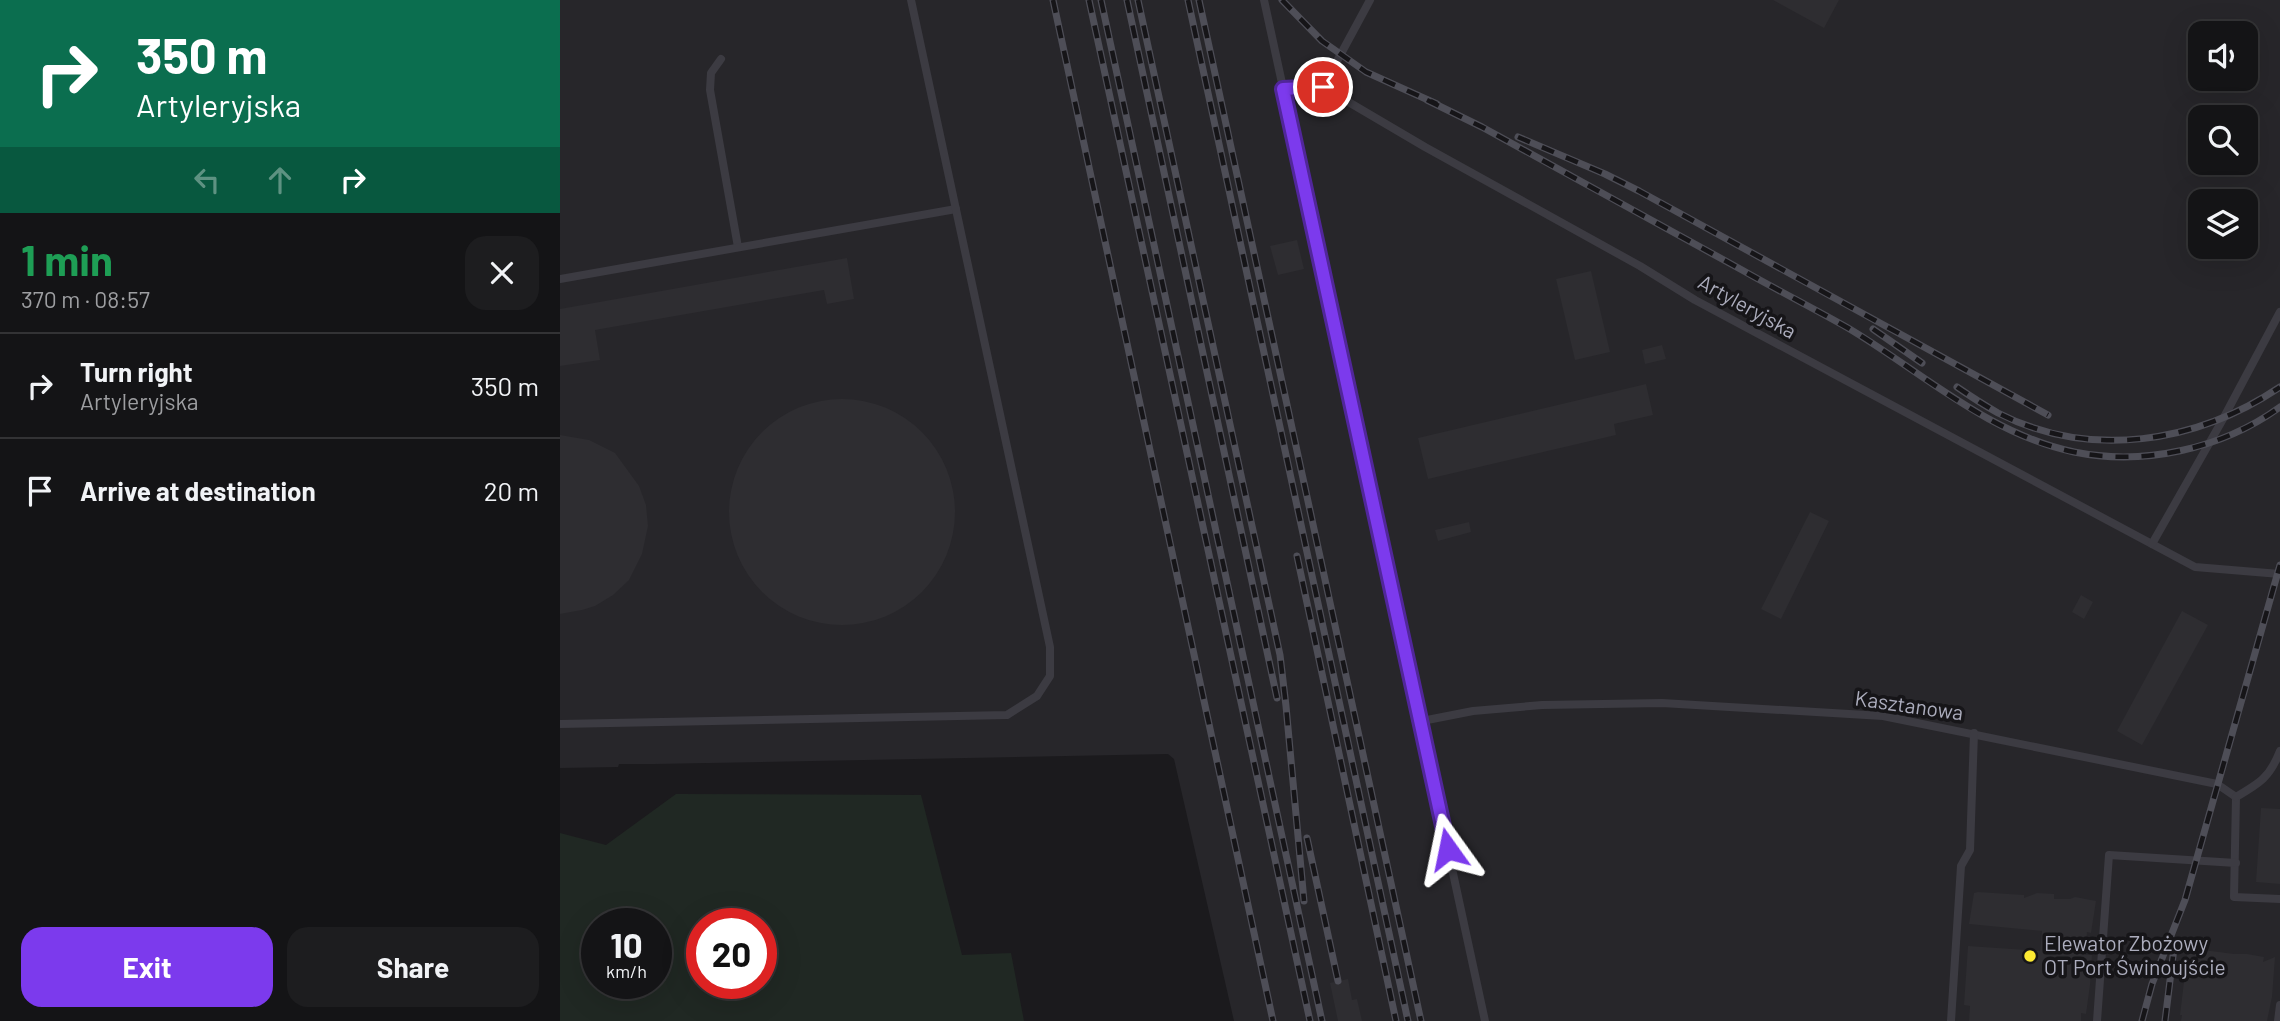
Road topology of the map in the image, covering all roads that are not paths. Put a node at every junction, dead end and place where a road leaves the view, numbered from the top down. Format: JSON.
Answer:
{"nodes":[{"id":1,"x":911,"y":0,"type":"edge"},
{"id":2,"x":1265,"y":0,"type":"edge"},
{"id":3,"x":1370,"y":0,"type":"edge"},
{"id":4,"x":721,"y":59,"type":"dead end"},
{"id":5,"x":1323,"y":87,"type":"junction"},
{"id":6,"x":1283,"y":89,"type":"junction"},
{"id":7,"x":956,"y":209,"type":"junction"},
{"id":8,"x":738,"y":247,"type":"junction"},
{"id":9,"x":560,"y":279,"type":"edge"},
{"id":10,"x":2280,"y":312,"type":"edge"},
{"id":11,"x":2152,"y":544,"type":"junction"},
{"id":12,"x":2280,"y":574,"type":"edge"},
{"id":13,"x":1422,"y":721,"type":"junction"},
{"id":14,"x":560,"y":724,"type":"edge"},
{"id":15,"x":1974,"y":733,"type":"junction"},
{"id":16,"x":2280,"y":751,"type":"edge"},
{"id":17,"x":2236,"y":797,"type":"junction"},
{"id":18,"x":2236,"y":863,"type":"junction"},
{"id":19,"x":2280,"y":899,"type":"edge"},
{"id":20,"x":2280,"y":1004,"type":"edge"},
{"id":21,"x":1485,"y":1021,"type":"edge"},
{"id":22,"x":1951,"y":1021,"type":"edge"},
{"id":23,"x":2097,"y":1021,"type":"edge"},
{"id":24,"x":2278,"y":1021,"type":"edge"}],
"edges":[{"from":1,"to":7,"type":"lane"},
{"from":2,"to":6,"type":"lane"},
{"from":3,"to":5,"type":"lane"},
{"from":4,"to":8,"type":"lane"},
{"from":5,"to":6,"type":"lane"},
{"from":5,"to":11,"type":"lane","name":"Artyleryjska"},
{"from":6,"to":13,"type":"lane"},
{"from":7,"to":8,"type":"lane"},
{"from":7,"to":14,"type":"lane"},
{"from":8,"to":9,"type":"lane"},
{"from":10,"to":11,"type":"lane"},
{"from":11,"to":12,"type":"lane","name":"Artyleryjska"},
{"from":13,"to":15,"type":"lane","name":"Kasztanowa"},
{"from":13,"to":21,"type":"lane"},
{"from":15,"to":17,"type":"lane","name":"Kasztanowa"},
{"from":15,"to":22,"type":"lane"},
{"from":16,"to":17,"type":"lane"},
{"from":17,"to":18,"type":"lane"},
{"from":18,"to":19,"type":"lane"},
{"from":18,"to":23,"type":"lane"},
{"from":20,"to":24,"type":"lane"}]}
